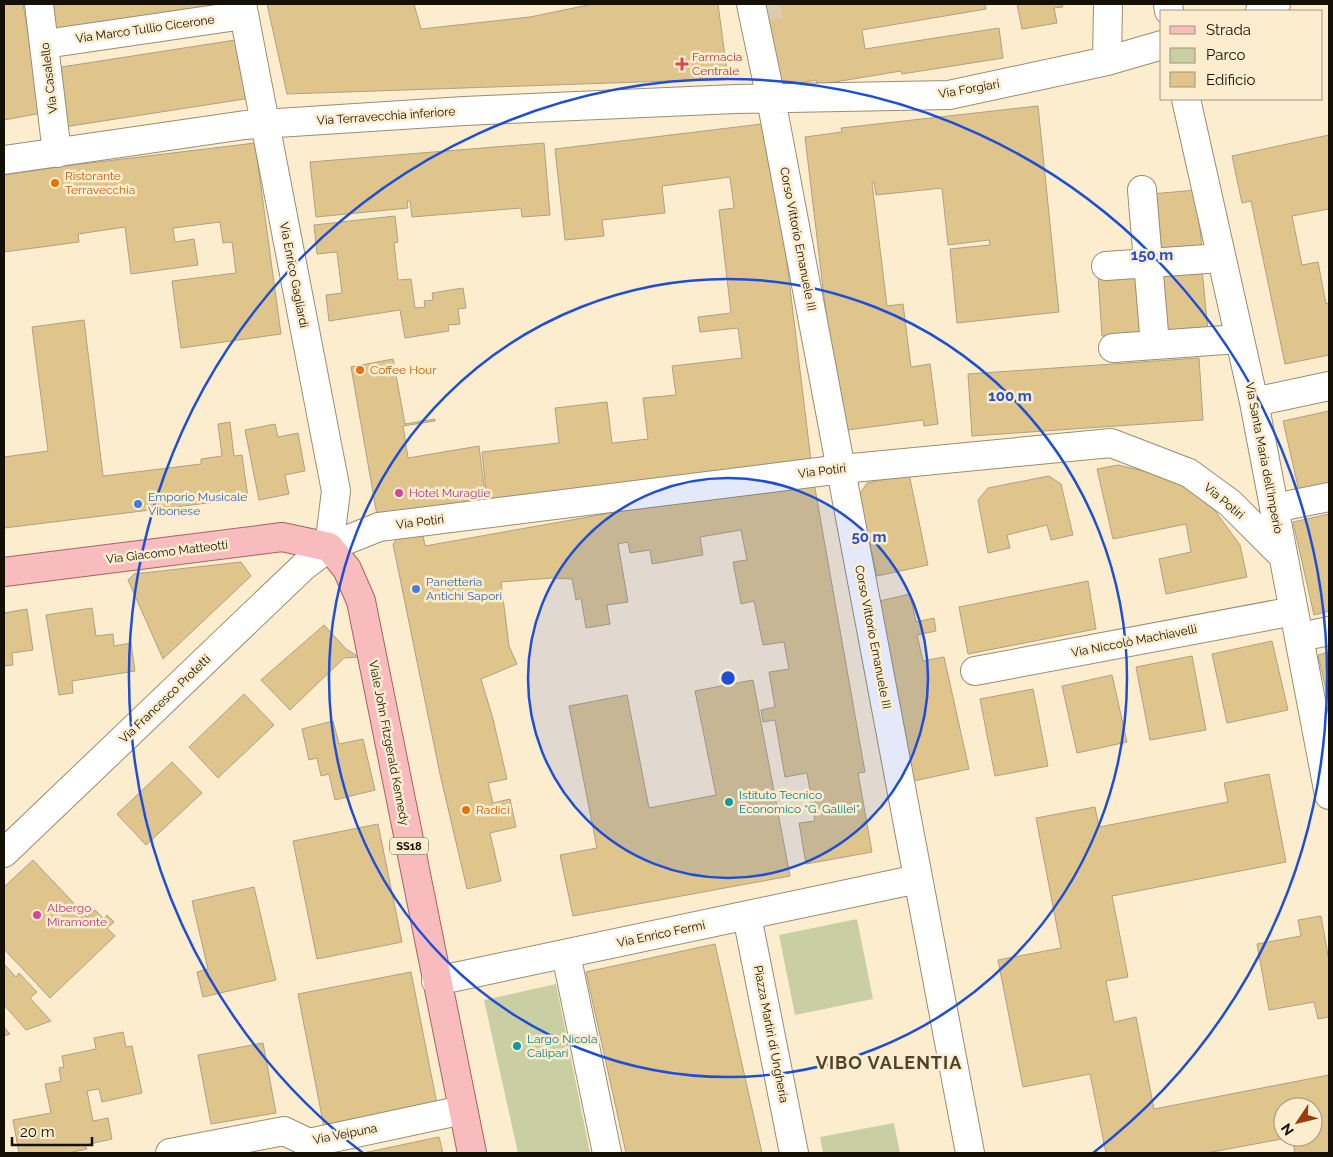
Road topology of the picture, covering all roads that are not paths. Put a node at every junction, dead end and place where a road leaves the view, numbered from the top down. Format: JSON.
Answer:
{"nodes":[{"id":1,"x":39,"y":4,"type":"edge"},
{"id":2,"x":1108,"y":4,"type":"edge"},
{"id":3,"x":1276,"y":4,"type":"edge"},
{"id":4,"x":754,"y":7,"type":"edge"},
{"id":5,"x":243,"y":9,"type":"edge"},
{"id":6,"x":1262,"y":10,"type":"edge"},
{"id":7,"x":45,"y":44,"type":"junction"},
{"id":8,"x":1160,"y":46,"type":"edge"},
{"id":9,"x":1108,"y":61,"type":"junction"},
{"id":10,"x":771,"y":99,"type":"junction"},
{"id":11,"x":1188,"y":111,"type":"edge"},
{"id":12,"x":265,"y":124,"type":"junction"},
{"id":13,"x":57,"y":153,"type":"junction"},
{"id":14,"x":4,"y":160,"type":"edge"},
{"id":15,"x":1142,"y":190,"type":"dead end"},
{"id":16,"x":1221,"y":258,"type":"junction"},
{"id":17,"x":1148,"y":263,"type":"junction"},
{"id":18,"x":1106,"y":266,"type":"dead end"},
{"id":19,"x":1239,"y":339,"type":"junction"},
{"id":20,"x":1155,"y":345,"type":"junction"},
{"id":21,"x":1113,"y":348,"type":"dead end"},
{"id":22,"x":1329,"y":386,"type":"edge"},
{"id":23,"x":1254,"y":402,"type":"junction"},
{"id":24,"x":842,"y":469,"type":"junction"},
{"id":25,"x":1329,"y":497,"type":"edge"},
{"id":26,"x":1274,"y":508,"type":"junction"},
{"id":27,"x":329,"y":547,"type":"junction"},
{"id":28,"x":1283,"y":556,"type":"junction"},
{"id":29,"x":4,"y":572,"type":"edge"},
{"id":30,"x":1294,"y":611,"type":"junction"},
{"id":31,"x":1329,"y":631,"type":"edge"},
{"id":32,"x":1300,"y":637,"type":"junction"},
{"id":33,"x":975,"y":671,"type":"dead end"},
{"id":34,"x":1329,"y":796,"type":"edge"},
{"id":35,"x":4,"y":852,"type":"edge"},
{"id":36,"x":918,"y":879,"type":"junction"},
{"id":37,"x":748,"y":916,"type":"junction"},
{"id":38,"x":566,"y":954,"type":"junction"},
{"id":39,"x":436,"y":981,"type":"junction"},
{"id":40,"x":463,"y":1110,"type":"junction"},
{"id":41,"x":310,"y":1148,"type":"edge"},
{"id":42,"x":170,"y":1153,"type":"edge"},
{"id":43,"x":472,"y":1153,"type":"edge"},
{"id":44,"x":607,"y":1153,"type":"edge"},
{"id":45,"x":794,"y":1153,"type":"edge"},
{"id":46,"x":970,"y":1153,"type":"edge"}],
"edges":[{"from":1,"to":7,"type":"street","name":"Via Casalello"},
{"from":2,"to":9,"type":"street"},
{"from":3,"to":6,"type":"street"},
{"from":4,"to":10,"type":"street","name":"Corso Vittorio Emanuele III"},
{"from":5,"to":7,"type":"street","name":"Via Marco Tullio Cicerone"},
{"from":5,"to":12,"type":"street","name":"Via Enrico Gagliardi"},
{"from":7,"to":13,"type":"street","name":"Via Casalello"},
{"from":8,"to":9,"type":"street","name":"Via Forgiari"},
{"from":9,"to":10,"type":"street","name":"Via Forgiari"},
{"from":10,"to":12,"type":"street","name":"Via Terravecchia inferiore"},
{"from":10,"to":24,"type":"street","name":"Corso Vittorio Emanuele III"},
{"from":11,"to":16,"type":"street","name":"Via Santa Maria dell'Imperio"},
{"from":12,"to":13,"type":"street","name":"Via Terravecchia inferiore"},
{"from":12,"to":27,"type":"street","name":"Via Enrico Gagliardi"},
{"from":13,"to":14,"type":"street","name":"Via Terravecchia inferiore"},
{"from":15,"to":17,"type":"street"},
{"from":16,"to":17,"type":"street"},
{"from":16,"to":19,"type":"street","name":"Via Santa Maria dell'Imperio"},
{"from":17,"to":18,"type":"street"},
{"from":17,"to":20,"type":"street"},
{"from":19,"to":20,"type":"street"},
{"from":19,"to":23,"type":"street","name":"Via Santa Maria dell'Imperio"},
{"from":20,"to":21,"type":"street"},
{"from":22,"to":23,"type":"street"},
{"from":23,"to":26,"type":"street","name":"Via Santa Maria dell'Imperio"},
{"from":24,"to":27,"type":"street","name":"Via Potiri"},
{"from":24,"to":28,"type":"street","name":"Via Potiri"},
{"from":24,"to":36,"type":"street","name":"Corso Vittorio Emanuele III"},
{"from":25,"to":26,"type":"street"},
{"from":26,"to":28,"type":"street","name":"Via Santa Maria dell'Imperio"},
{"from":27,"to":29,"type":"main road","name":"Via Giacomo Matteotti"},
{"from":27,"to":35,"type":"street","name":"Via Francesco Protetti"},
{"from":27,"to":39,"type":"main road","name":"Viale John Fitzgerald Kennedy","number":"SS18"},
{"from":28,"to":30,"type":"street","name":"Via Santa Maria dell'Imperio"},
{"from":30,"to":32,"type":"street","name":"Via Santa Maria dell'Imperio"},
{"from":30,"to":33,"type":"street","name":"Via Niccolò Machiavelli"},
{"from":31,"to":32,"type":"street"},
{"from":32,"to":34,"type":"street","name":"Via Santa Maria dell'Imperio"},
{"from":36,"to":37,"type":"street","name":"Via Enrico Fermi"},
{"from":36,"to":46,"type":"street","name":"Corso Vittorio Emanuele III"},
{"from":37,"to":38,"type":"street","name":"Via Enrico Fermi"},
{"from":37,"to":45,"type":"street","name":"Piazza Martiri di Ungheria"},
{"from":38,"to":39,"type":"street","name":"Via Enrico Fermi"},
{"from":38,"to":44,"type":"street"},
{"from":39,"to":40,"type":"main road","name":"Viale John Fitzgerald Kennedy","number":"SS18"},
{"from":40,"to":41,"type":"street","name":"Via Veipuna"},
{"from":40,"to":43,"type":"main road","name":"Viale John Fitzgerald Kennedy","number":"SS18"},
{"from":41,"to":42,"type":"street","name":"Via Veipuna"}]}
